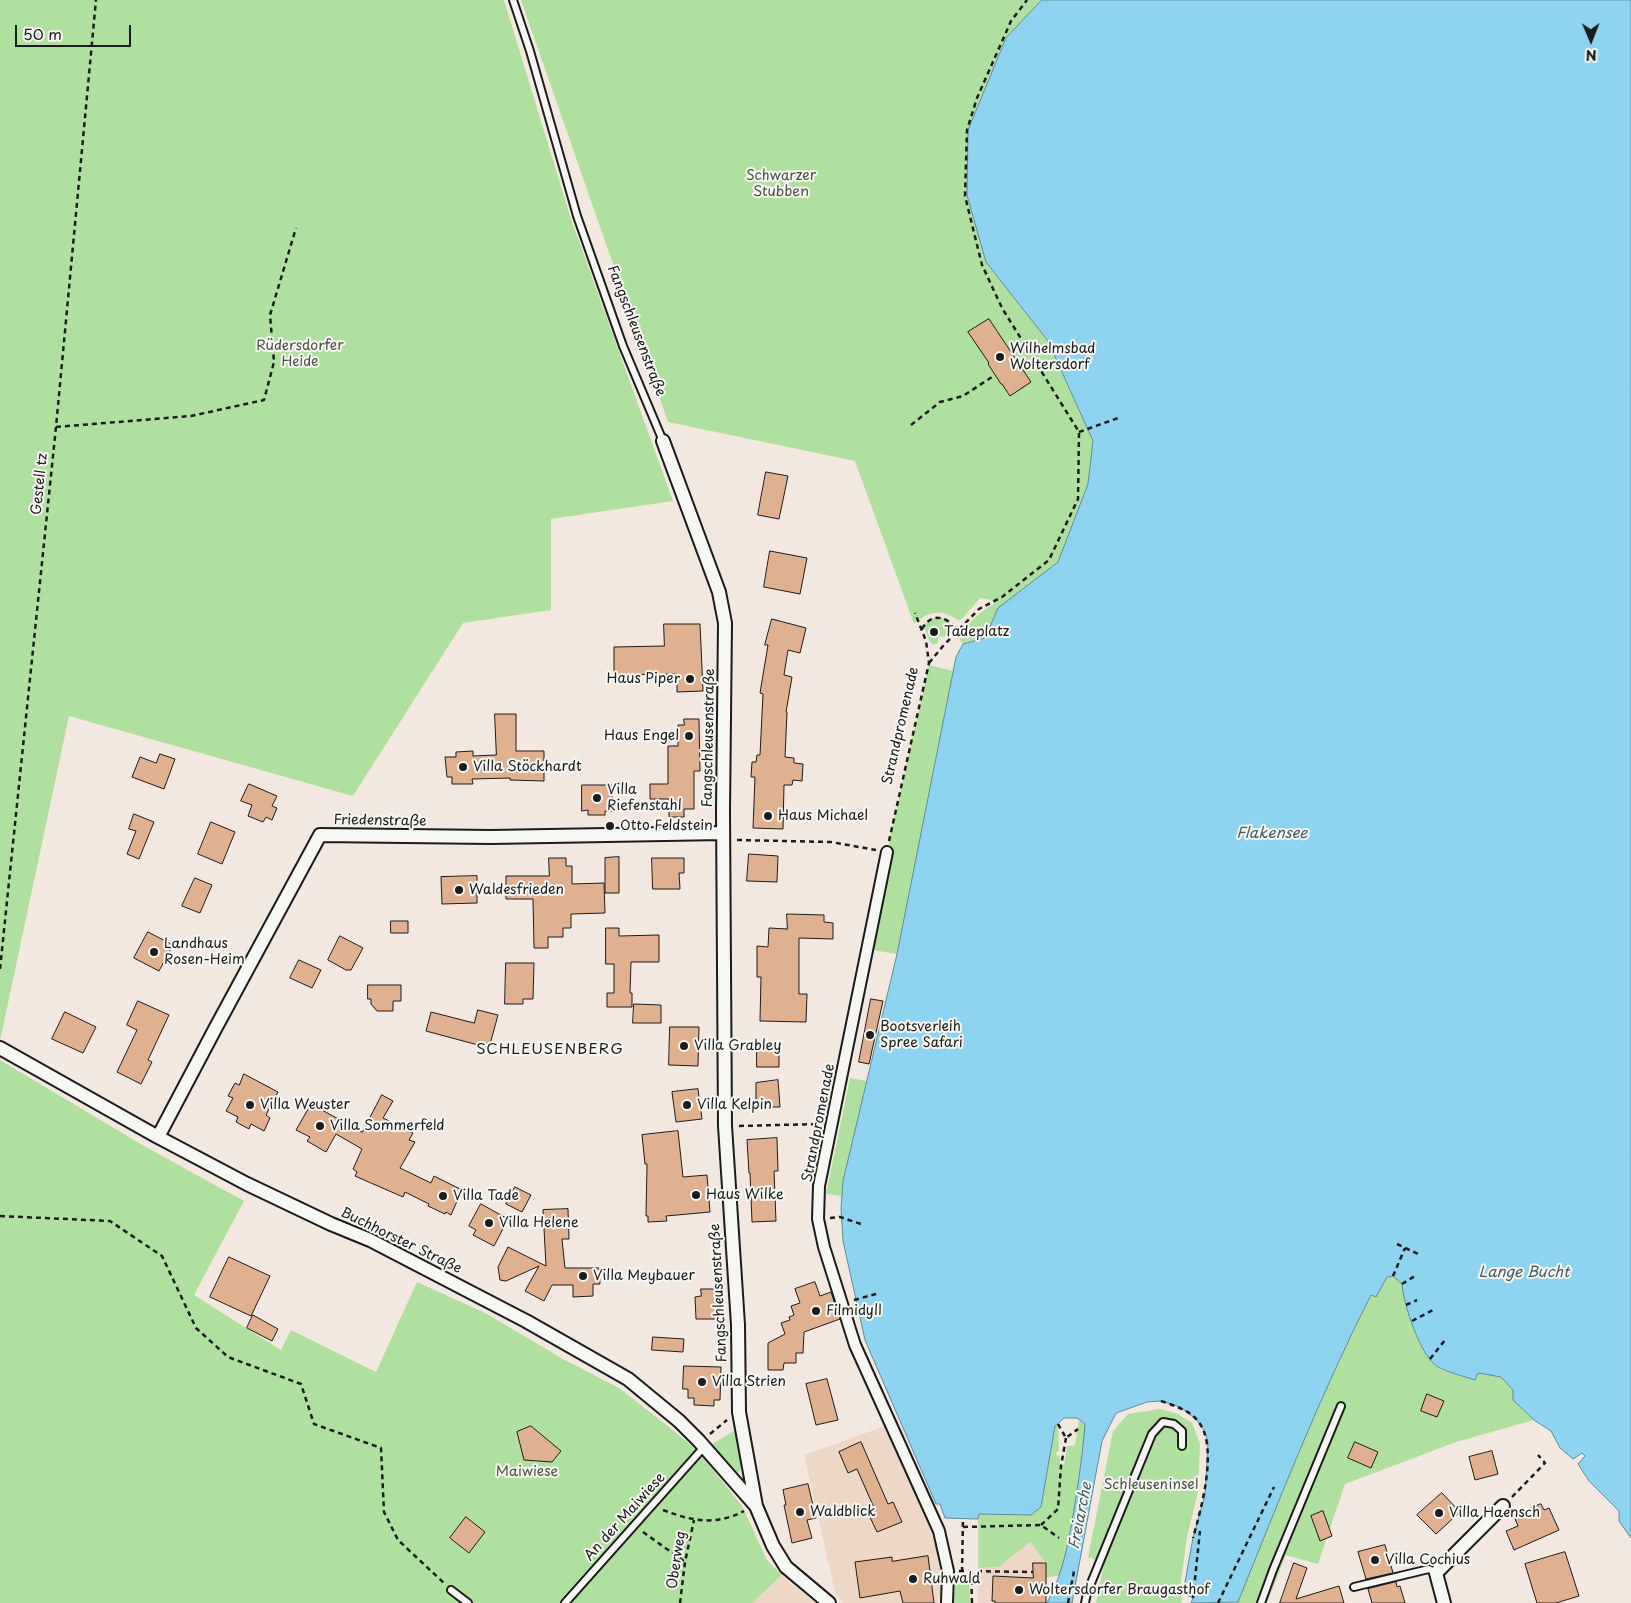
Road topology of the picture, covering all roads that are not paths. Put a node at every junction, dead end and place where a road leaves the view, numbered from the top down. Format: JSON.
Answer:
{"nodes":[{"id":1,"x":512,"y":0,"type":"edge"},
{"id":2,"x":663,"y":441,"type":"joint"},
{"id":3,"x":723,"y":837,"type":"junction"},
{"id":4,"x":887,"y":852,"type":"road end"},
{"id":5,"x":0,"y":1048,"type":"edge"},
{"id":6,"x":158,"y":1137,"type":"junction"},
{"id":7,"x":1341,"y":1406,"type":"dead end"},
{"id":8,"x":702,"y":1444,"type":"junction"},
{"id":9,"x":1182,"y":1446,"type":"dead end"},
{"id":10,"x":1503,"y":1506,"type":"road end"},
{"id":11,"x":751,"y":1508,"type":"junction"},
{"id":12,"x":1436,"y":1574,"type":"junction"},
{"id":13,"x":1354,"y":1587,"type":"dead end"},
{"id":14,"x":451,"y":1590,"type":"road end"},
{"id":15,"x":468,"y":1603,"type":"edge"},
{"id":16,"x":565,"y":1603,"type":"edge"},
{"id":17,"x":828,"y":1603,"type":"edge"},
{"id":18,"x":946,"y":1603,"type":"edge"},
{"id":19,"x":1085,"y":1603,"type":"edge"},
{"id":20,"x":1261,"y":1603,"type":"edge"},
{"id":21,"x":1444,"y":1603,"type":"edge"}],
"edges":[{"from":1,"to":2,"type":"lane","name":"Fangschleusenstraße"},
{"from":2,"to":3,"type":"street","name":"Fangschleusenstraße"},
{"from":3,"to":6,"type":"street","name":"Friedenstraße"},
{"from":3,"to":11,"type":"street","name":"Fangschleusenstraße"},
{"from":4,"to":18,"type":"street","name":"Strandpromenade"},
{"from":5,"to":6,"type":"street","name":"Buchhorster Straße"},
{"from":6,"to":8,"type":"street","name":"Buchhorster Straße"},
{"from":7,"to":20,"type":"lane"},
{"from":8,"to":11,"type":"street","name":"Buchhorster Straße"},
{"from":8,"to":16,"type":"lane","name":"An der Maiwiese"},
{"from":9,"to":19,"type":"lane"},
{"from":10,"to":12,"type":"street"},
{"from":11,"to":17,"type":"street","name":"Fangschleusenstraße"},
{"from":12,"to":13,"type":"lane"},
{"from":12,"to":21,"type":"street"},
{"from":14,"to":15,"type":"lane"}]}
